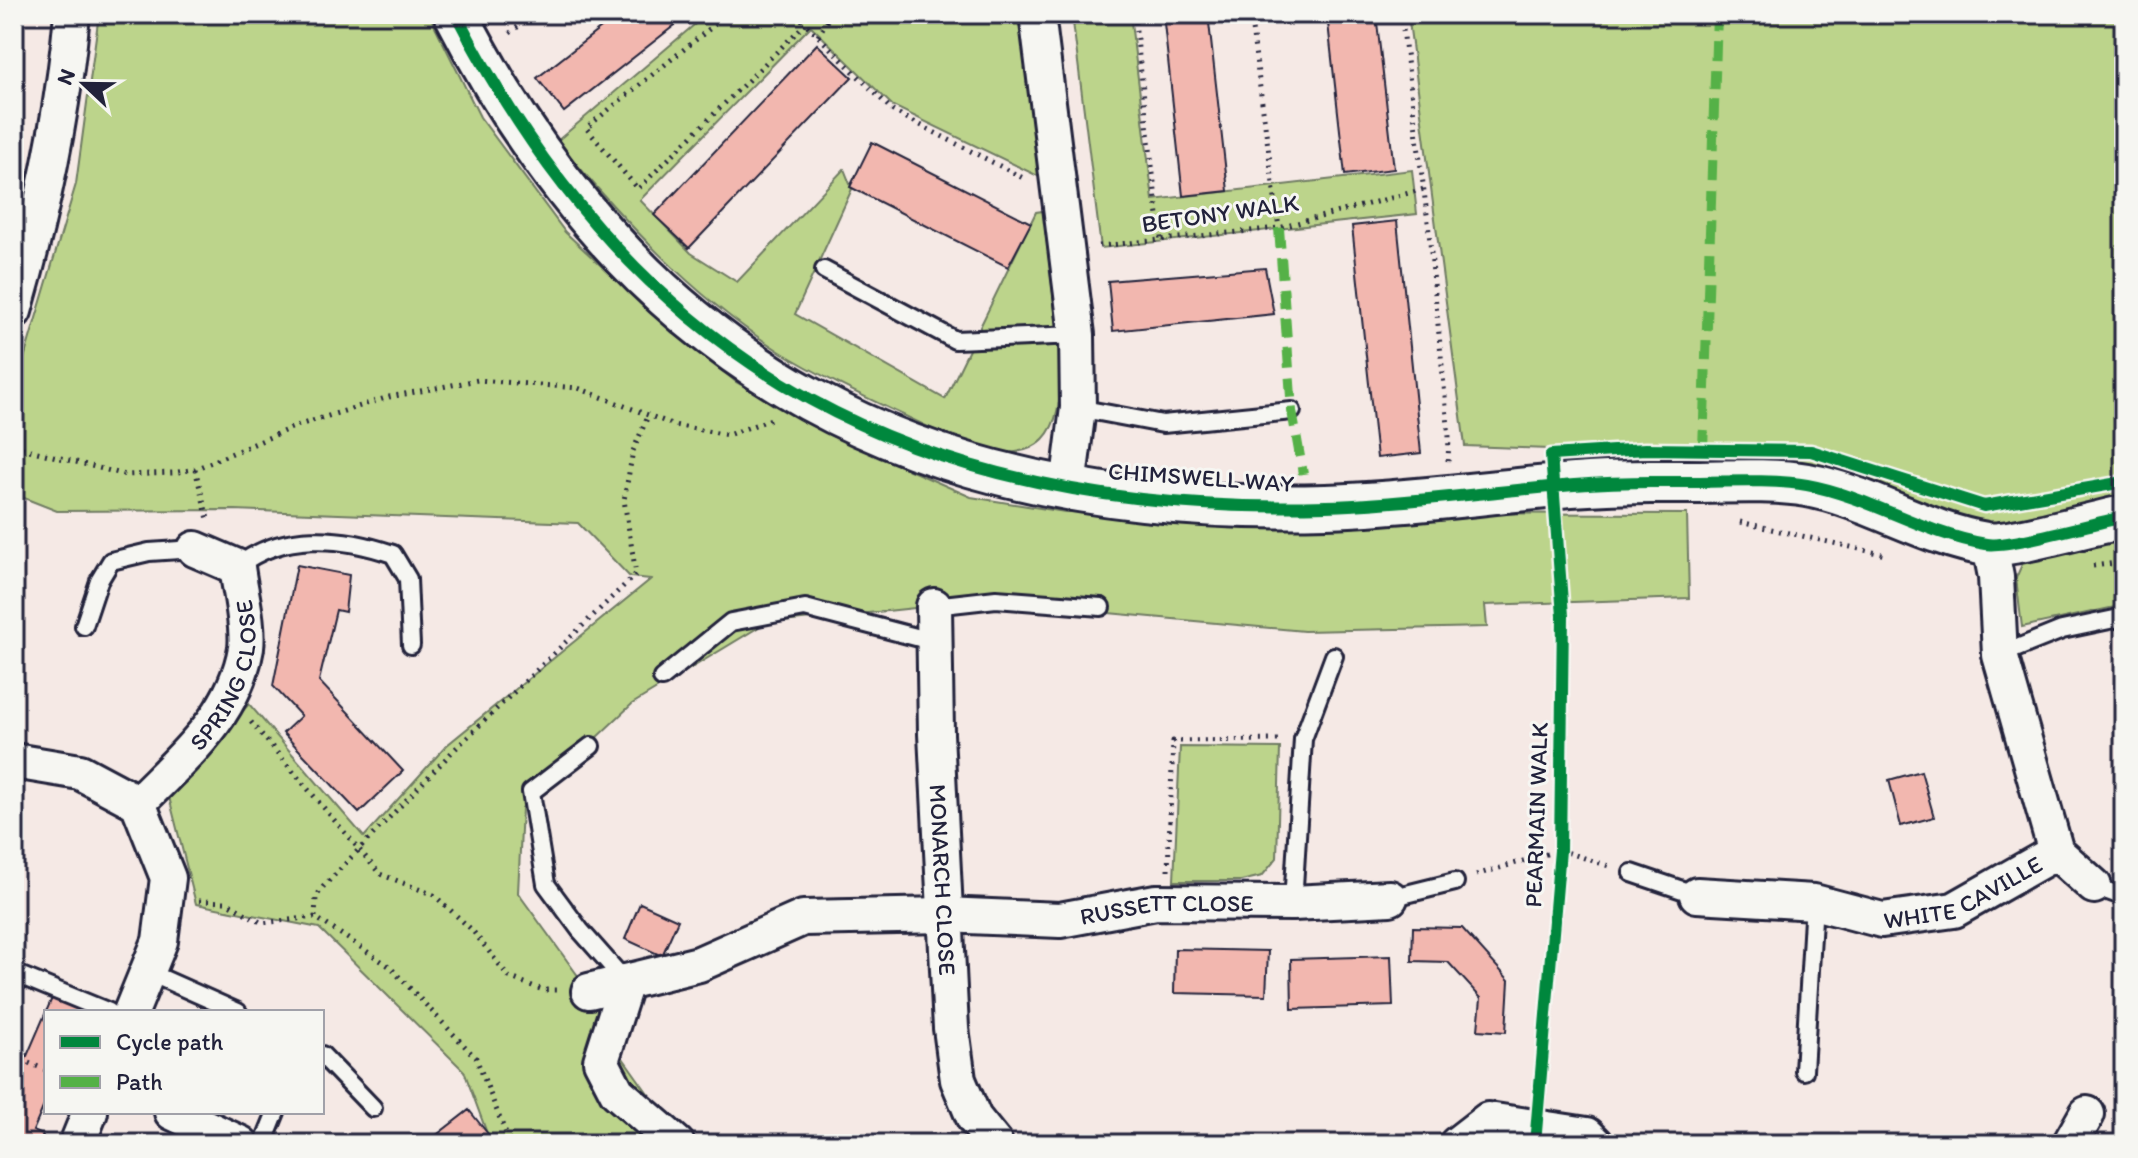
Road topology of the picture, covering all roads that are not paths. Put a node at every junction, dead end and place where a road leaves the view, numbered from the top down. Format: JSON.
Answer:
{"nodes":[{"id":1,"x":72,"y":14,"type":"edge"},
{"id":2,"x":456,"y":14,"type":"edge"},
{"id":3,"x":1037,"y":14,"type":"edge"},
{"id":4,"x":824,"y":270,"type":"dead end"},
{"id":5,"x":14,"y":311,"type":"edge"},
{"id":6,"x":1077,"y":335,"type":"junction"},
{"id":7,"x":1078,"y":408,"type":"junction"},
{"id":8,"x":1292,"y":411,"type":"dead end"},
{"id":9,"x":1068,"y":487,"type":"junction"},
{"id":10,"x":2124,"y":517,"type":"edge"},
{"id":11,"x":1990,"y":546,"type":"junction"},
{"id":12,"x":214,"y":557,"type":"junction"},
{"id":13,"x":934,"y":606,"type":"joint"},
{"id":14,"x":1101,"y":607,"type":"dead end"},
{"id":15,"x":2124,"y":617,"type":"edge"},
{"id":16,"x":84,"y":626,"type":"dead end"},
{"id":17,"x":935,"y":642,"type":"junction"},
{"id":18,"x":411,"y":645,"type":"dead end"},
{"id":19,"x":2000,"y":655,"type":"junction"},
{"id":20,"x":1334,"y":656,"type":"dead end"},
{"id":21,"x":662,"y":678,"type":"dead end"},
{"id":22,"x":591,"y":746,"type":"dead end"},
{"id":23,"x":14,"y":761,"type":"edge"},
{"id":24,"x":138,"y":803,"type":"junction"},
{"id":25,"x":2056,"y":852,"type":"junction"},
{"id":26,"x":1632,"y":873,"type":"road end"},
{"id":27,"x":1455,"y":882,"type":"road end"},
{"id":28,"x":2109,"y":891,"type":"edge"},
{"id":29,"x":1697,"y":895,"type":"joint"},
{"id":30,"x":1390,"y":898,"type":"joint"},
{"id":31,"x":1814,"y":902,"type":"junction"},
{"id":32,"x":1293,"y":903,"type":"junction"},
{"id":33,"x":944,"y":915,"type":"junction"},
{"id":34,"x":148,"y":972,"type":"junction"},
{"id":35,"x":14,"y":973,"type":"edge"},
{"id":36,"x":626,"y":982,"type":"junction"},
{"id":37,"x":589,"y":991,"type":"road end"},
{"id":38,"x":104,"y":1010,"type":"edge"},
{"id":39,"x":132,"y":1010,"type":"edge"},
{"id":40,"x":234,"y":1010,"type":"edge"},
{"id":41,"x":324,"y":1057,"type":"edge"},
{"id":42,"x":1804,"y":1071,"type":"dead end"},
{"id":43,"x":373,"y":1108,"type":"dead end"},
{"id":44,"x":89,"y":1114,"type":"edge"},
{"id":45,"x":176,"y":1114,"type":"edge"},
{"id":46,"x":275,"y":1114,"type":"edge"},
{"id":47,"x":2087,"y":1114,"type":"dead end"},
{"id":48,"x":77,"y":1144,"type":"edge"},
{"id":49,"x":241,"y":1144,"type":"edge"},
{"id":50,"x":263,"y":1144,"type":"edge"},
{"id":51,"x":677,"y":1144,"type":"edge"},
{"id":52,"x":995,"y":1144,"type":"edge"},
{"id":53,"x":1457,"y":1144,"type":"edge"},
{"id":54,"x":1596,"y":1144,"type":"edge"},
{"id":55,"x":2070,"y":1144,"type":"edge"}],
"edges":[{"from":1,"to":5,"type":"street"},
{"from":2,"to":9,"type":"street","name":"CHIMSWELL WAY"},
{"from":3,"to":6,"type":"street"},
{"from":4,"to":6,"type":"lane"},
{"from":6,"to":7,"type":"street"},
{"from":7,"to":8,"type":"lane"},
{"from":7,"to":9,"type":"street"},
{"from":9,"to":11,"type":"street","name":"CHIMSWELL WAY"},
{"from":10,"to":11,"type":"street"},
{"from":11,"to":19,"type":"street","name":"WHITE CAVILLE"},
{"from":12,"to":16,"type":"lane"},
{"from":12,"to":18,"type":"lane"},
{"from":12,"to":24,"type":"street","name":"SPRING CLOSE"},
{"from":13,"to":14,"type":"lane"},
{"from":13,"to":17,"type":"street","name":"MONARCH CLOSE"},
{"from":15,"to":19,"type":"lane"},
{"from":17,"to":21,"type":"lane"},
{"from":17,"to":33,"type":"street","name":"MONARCH CLOSE"},
{"from":19,"to":25,"type":"street","name":"WHITE CAVILLE"},
{"from":20,"to":32,"type":"lane"},
{"from":22,"to":36,"type":"lane"},
{"from":23,"to":24,"type":"street"},
{"from":24,"to":34,"type":"street"},
{"from":25,"to":28,"type":"street"},
{"from":25,"to":31,"type":"street","name":"WHITE CAVILLE"},
{"from":26,"to":29,"type":"lane"},
{"from":27,"to":30,"type":"lane"},
{"from":29,"to":31,"type":"street","name":"WHITE CAVILLE"},
{"from":30,"to":32,"type":"street","name":"RUSSETT CLOSE"},
{"from":31,"to":42,"type":"lane"},
{"from":32,"to":33,"type":"street","name":"RUSSETT CLOSE"},
{"from":33,"to":36,"type":"street","name":"RUSSETT CLOSE"},
{"from":33,"to":52,"type":"street","name":"MONARCH CLOSE"},
{"from":34,"to":39,"type":"street"},
{"from":34,"to":40,"type":"lane"},
{"from":35,"to":38,"type":"lane"},
{"from":36,"to":37,"type":"street","name":"RUSSETT CLOSE"},
{"from":36,"to":51,"type":"street"},
{"from":41,"to":43,"type":"lane"},
{"from":44,"to":48,"type":"street"},
{"from":45,"to":49,"type":"street"},
{"from":46,"to":50,"type":"lane"},
{"from":47,"to":55,"type":"street"},
{"from":53,"to":54,"type":"street"}]}
